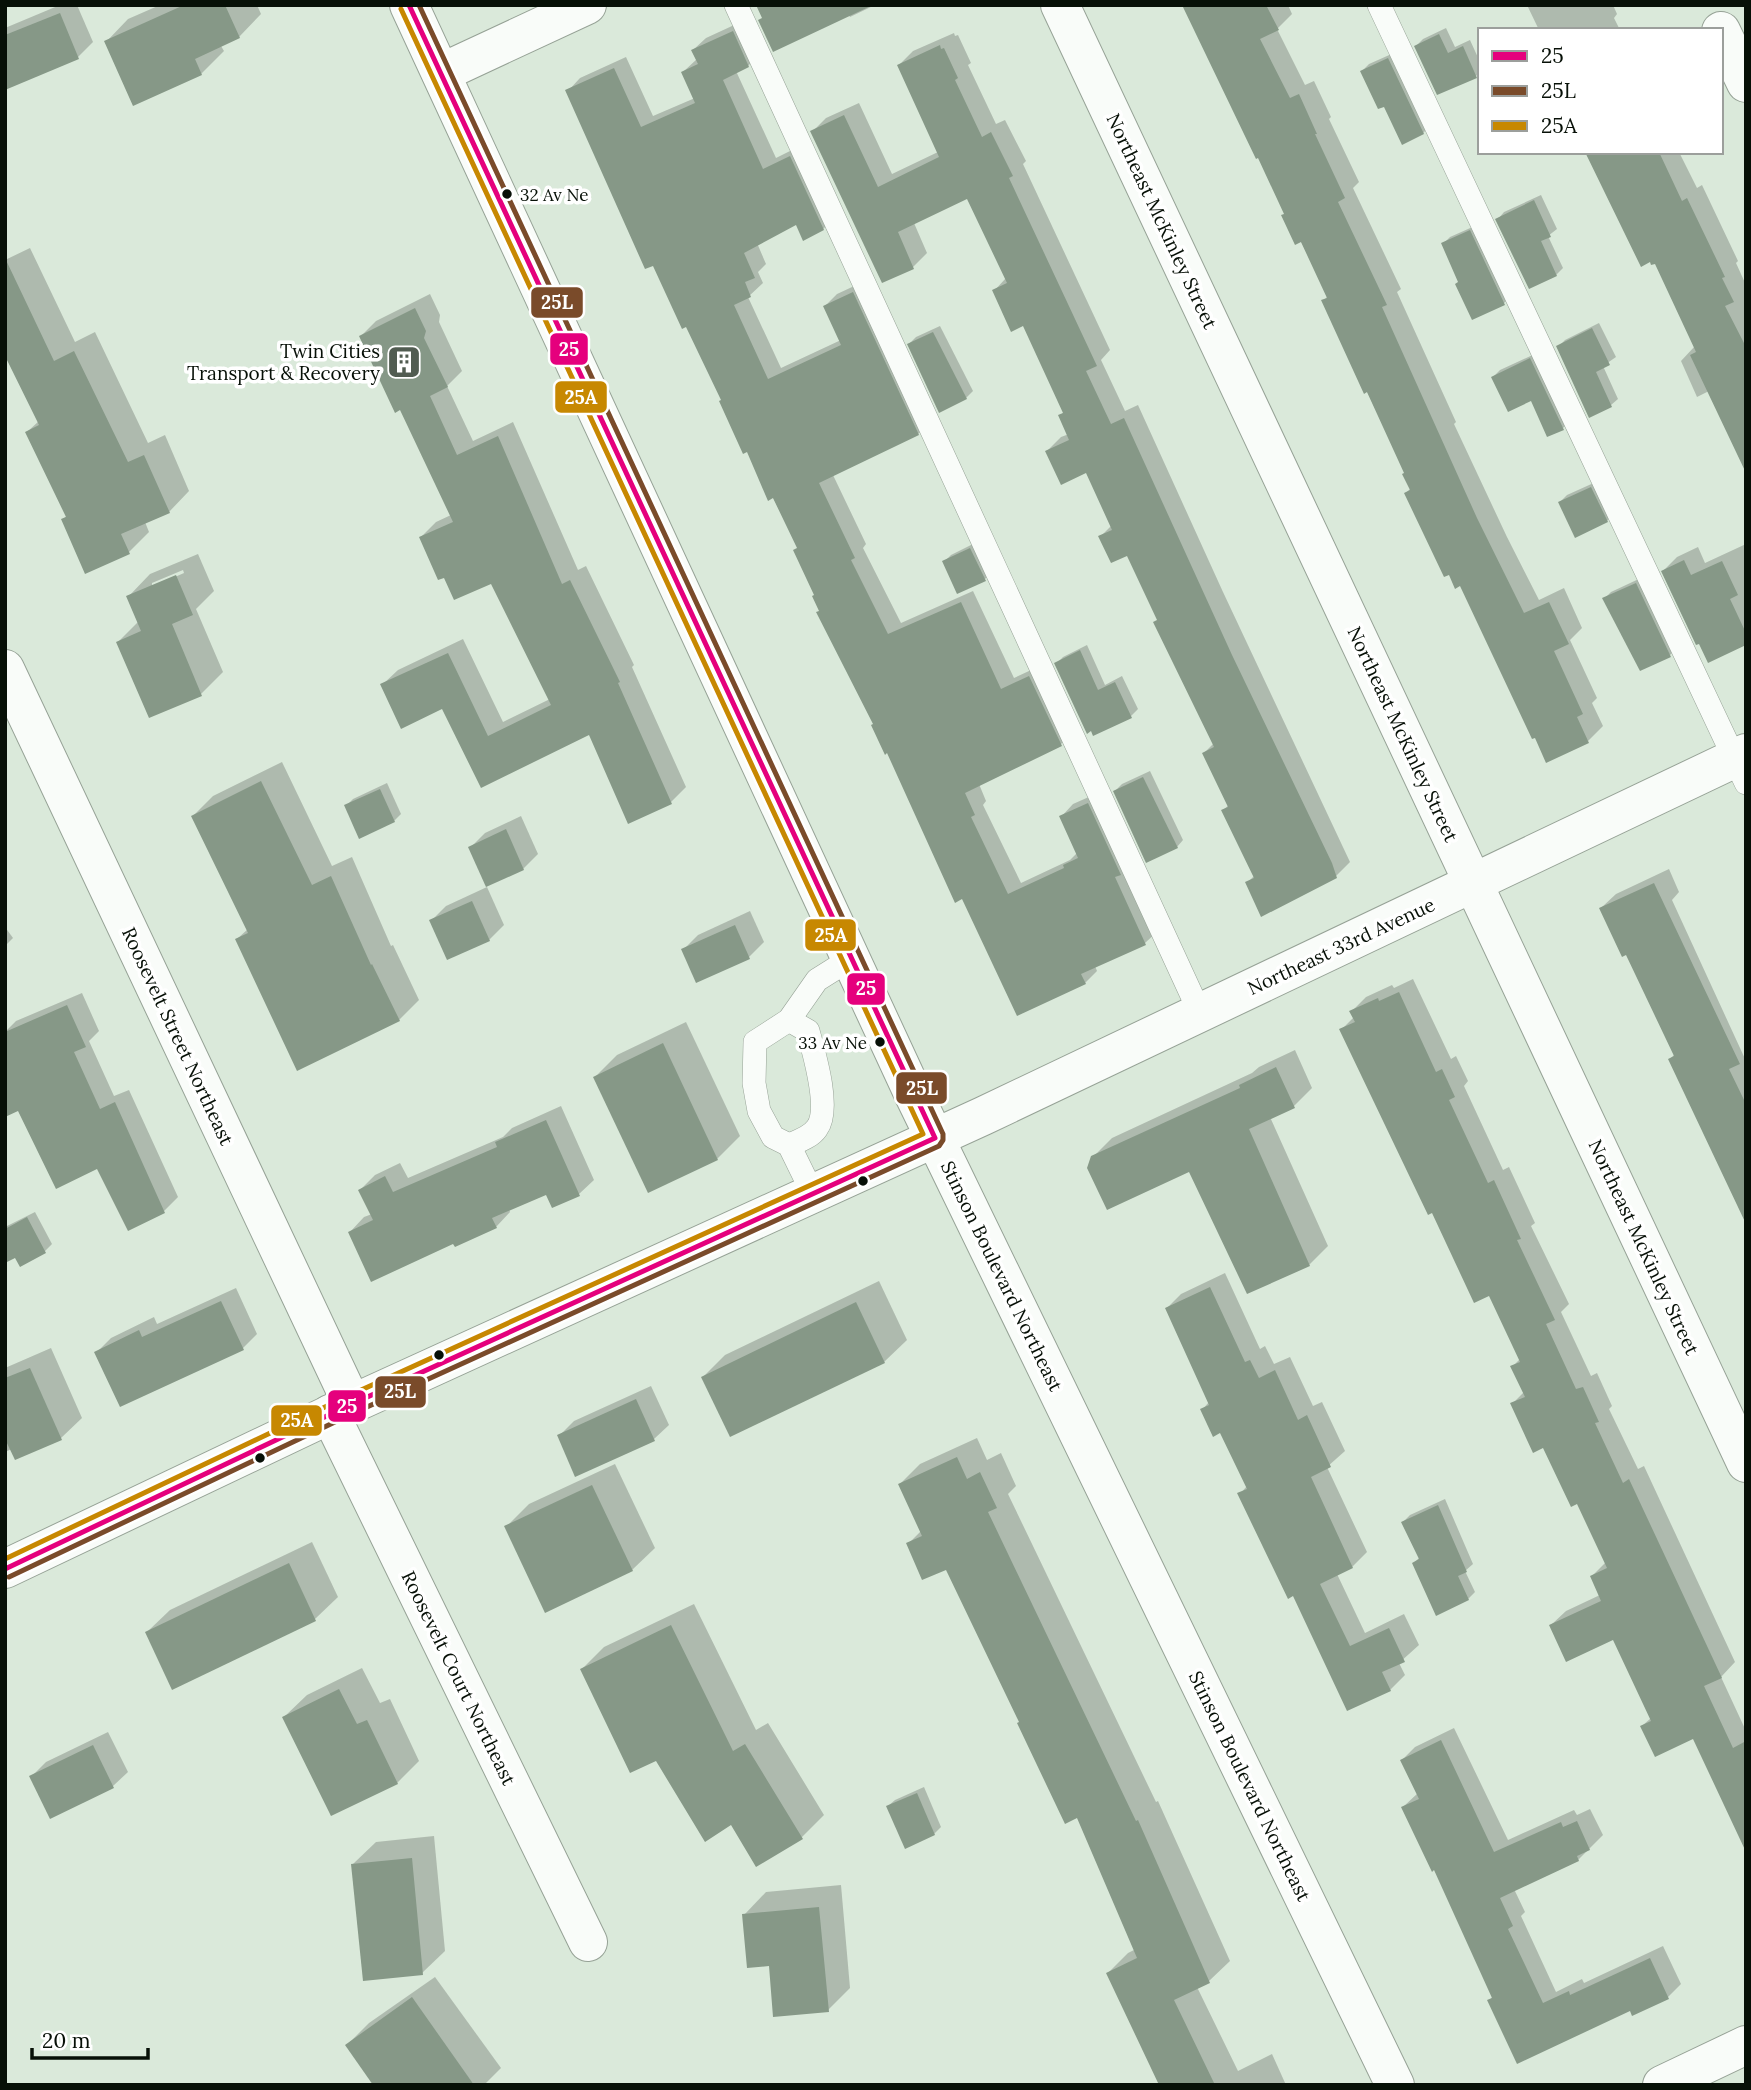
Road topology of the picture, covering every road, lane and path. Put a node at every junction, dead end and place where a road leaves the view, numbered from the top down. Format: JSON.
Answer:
{"nodes":[{"id":1,"x":409,"y":5,"type":"edge"},
{"id":2,"x":587,"y":5,"type":"edge"},
{"id":3,"x":736,"y":5,"type":"edge"},
{"id":4,"x":1060,"y":5,"type":"edge"},
{"id":5,"x":1379,"y":5,"type":"edge"},
{"id":6,"x":1709,"y":5,"type":"edge"},
{"id":7,"x":1720,"y":28,"type":"edge"},
{"id":8,"x":1723,"y":34,"type":"edge"},
{"id":9,"x":441,"y":74,"type":"junction"},
{"id":10,"x":1746,"y":83,"type":"edge"},
{"id":11,"x":6,"y":672,"type":"edge"},
{"id":12,"x":1742,"y":765,"type":"edge"},
{"id":13,"x":1473,"y":883,"type":"junction"},
{"id":14,"x":852,"y":958,"type":"junction"},
{"id":15,"x":1200,"y":1013,"type":"junction"},
{"id":16,"x":789,"y":1020,"type":"junction"},
{"id":17,"x":935,"y":1138,"type":"junction"},
{"id":18,"x":789,"y":1145,"type":"junction"},
{"id":19,"x":813,"y":1194,"type":"junction"},
{"id":20,"x":341,"y":1409,"type":"junction"},
{"id":21,"x":1746,"y":1463,"type":"edge"},
{"id":22,"x":5,"y":1569,"type":"edge"},
{"id":23,"x":588,"y":1942,"type":"dead end"},
{"id":24,"x":1746,"y":2045,"type":"edge"},
{"id":25,"x":1395,"y":2085,"type":"edge"},
{"id":26,"x":1662,"y":2085,"type":"edge"}],
"edges":[{"from":1,"to":9,"type":"street","name":"Stinson Boulevard Northeast"},
{"from":2,"to":9,"type":"street"},
{"from":3,"to":15,"type":"lane"},
{"from":4,"to":13,"type":"street","name":"Northeast McKinley Street"},
{"from":5,"to":12,"type":"lane"},
{"from":6,"to":7,"type":"street"},
{"from":8,"to":10,"type":"street"},
{"from":9,"to":14,"type":"street","name":"Stinson Boulevard Northeast"},
{"from":11,"to":20,"type":"street","name":"Roosevelt Street Northeast"},
{"from":12,"to":13,"type":"street","name":"Northeast 33rd Avenue"},
{"from":13,"to":15,"type":"street","name":"Northeast 33rd Avenue"},
{"from":13,"to":21,"type":"street","name":"Northeast McKinley Street"},
{"from":14,"to":16,"type":"lane"},
{"from":14,"to":17,"type":"street","name":"Stinson Boulevard Northeast"},
{"from":15,"to":17,"type":"street","name":"Northeast 33rd Avenue"},
{"from":16,"to":18,"type":"lane"},
{"from":16,"to":18,"type":"lane"},
{"from":17,"to":19,"type":"street","name":"Northeast 33rd Avenue"},
{"from":17,"to":25,"type":"street","name":"Stinson Boulevard Northeast"},
{"from":18,"to":19,"type":"lane"},
{"from":19,"to":20,"type":"street","name":"Northeast 33rd Avenue"},
{"from":20,"to":22,"type":"street","name":"Northeast 33rd Avenue"},
{"from":20,"to":23,"type":"street","name":"Roosevelt Court Northeast"},
{"from":24,"to":26,"type":"street"}]}
